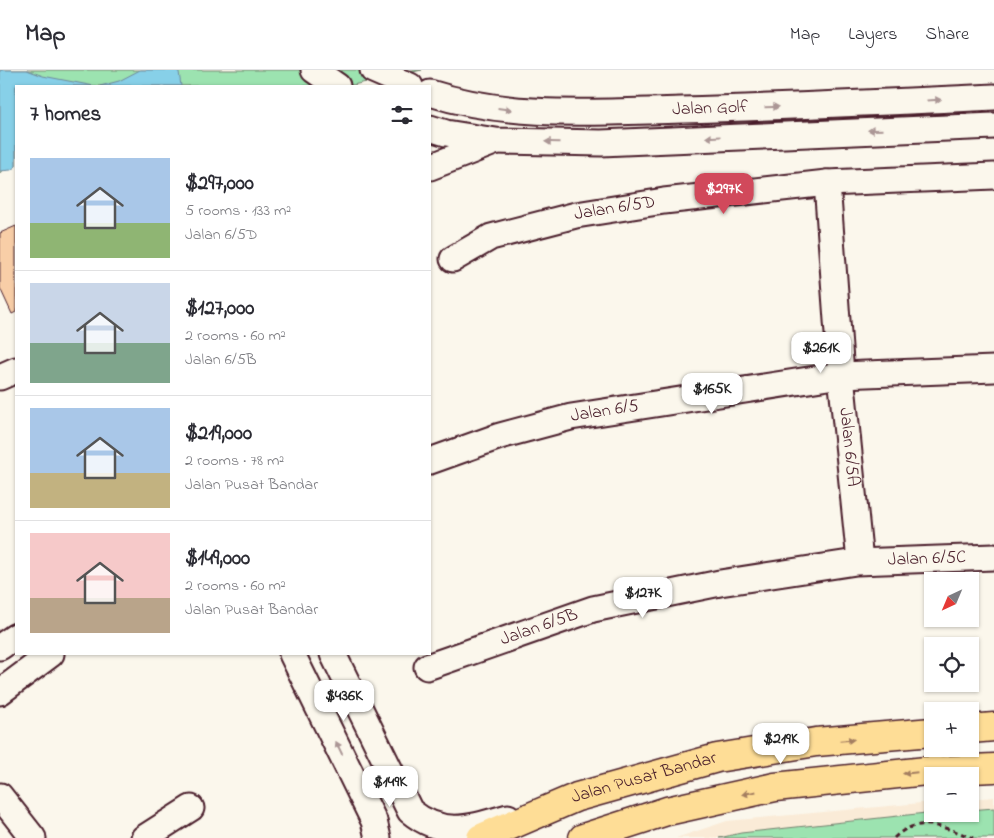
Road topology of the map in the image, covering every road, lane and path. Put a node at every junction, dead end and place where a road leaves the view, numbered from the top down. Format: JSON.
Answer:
{"nodes":[{"id":1,"x":314,"y":70,"type":"edge"},
{"id":2,"x":373,"y":70,"type":"edge"},
{"id":3,"x":336,"y":85,"type":"edge"},
{"id":4,"x":408,"y":85,"type":"edge"},
{"id":5,"x":431,"y":93,"type":"edge"},
{"id":6,"x":994,"y":97,"type":"edge"},
{"id":7,"x":456,"y":102,"type":"junction"},
{"id":8,"x":994,"y":126,"type":"edge"},
{"id":9,"x":438,"y":130,"type":"edge"},
{"id":10,"x":496,"y":141,"type":"junction"},
{"id":11,"x":431,"y":151,"type":"edge"},
{"id":12,"x":431,"y":167,"type":"edge"},
{"id":13,"x":994,"y":176,"type":"edge"},
{"id":14,"x":827,"y":183,"type":"junction"},
{"id":15,"x":453,"y":259,"type":"dead end"},
{"id":16,"x":994,"y":369,"type":"edge"},
{"id":17,"x":15,"y":370,"type":"edge"},
{"id":18,"x":841,"y":375,"type":"junction"},
{"id":19,"x":0,"y":377,"type":"edge"},
{"id":20,"x":431,"y":461,"type":"edge"},
{"id":21,"x":994,"y":557,"type":"edge"},
{"id":22,"x":860,"y":562,"type":"junction"},
{"id":23,"x":15,"y":637,"type":"edge"},
{"id":24,"x":0,"y":647,"type":"edge"},
{"id":25,"x":50,"y":655,"type":"edge"},
{"id":26,"x":292,"y":655,"type":"edge"},
{"id":27,"x":332,"y":655,"type":"edge"},
{"id":28,"x":427,"y":667,"type":"dead end"},
{"id":29,"x":0,"y":692,"type":"edge"},
{"id":30,"x":994,"y":727,"type":"edge"},
{"id":31,"x":979,"y":728,"type":"edge"},
{"id":32,"x":924,"y":733,"type":"edge"},
{"id":33,"x":994,"y":768,"type":"edge"},
{"id":34,"x":0,"y":796,"type":"edge"},
{"id":35,"x":577,"y":797,"type":"junction"},
{"id":36,"x":191,"y":808,"type":"dead end"},
{"id":37,"x":33,"y":838,"type":"edge"},
{"id":38,"x":144,"y":838,"type":"edge"},
{"id":39,"x":378,"y":838,"type":"edge"},
{"id":40,"x":481,"y":838,"type":"edge"},
{"id":41,"x":583,"y":838,"type":"edge"},
{"id":42,"x":894,"y":838,"type":"edge"},
{"id":43,"x":973,"y":838,"type":"edge"}],
"edges":[{"from":1,"to":3,"type":"street"},
{"from":2,"to":4,"type":"street"},
{"from":5,"to":7,"type":"street","name":"Jalan Golf"},
{"from":7,"to":6,"type":"street","name":"Jalan Golf","one_way":true},
{"from":7,"to":9,"type":"street"},
{"from":8,"to":10,"type":"street","name":"Jalan Golf","one_way":true},
{"from":9,"to":10,"type":"street","name":"Jalan Golf"},
{"from":9,"to":11,"type":"street"},
{"from":10,"to":12,"type":"street"},
{"from":13,"to":14,"type":"street","name":"Jalan 6/5D"},
{"from":14,"to":15,"type":"street","name":"Jalan 6/5D"},
{"from":14,"to":18,"type":"street","name":"Jalan 6/5A"},
{"from":16,"to":18,"type":"street","name":"Jalan 6/5"},
{"from":17,"to":19,"type":"street"},
{"from":18,"to":20,"type":"street","name":"Jalan 6/5"},
{"from":18,"to":22,"type":"street","name":"Jalan 6/5A"},
{"from":21,"to":22,"type":"street","name":"Jalan 6/5C"},
{"from":22,"to":28,"type":"street","name":"Jalan 6/5B"},
{"from":23,"to":24,"type":"street"},
{"from":25,"to":29,"type":"street"},
{"from":39,"to":26,"type":"street","one_way":true},
{"from":27,"to":35,"type":"street"},
{"from":30,"to":31,"type":"main road"},
{"from":35,"to":32,"type":"main road","name":"Jalan Pusat Bandar","one_way":true},
{"from":33,"to":41,"type":"main road","name":"Jalan Pusat Bandar","one_way":true},
{"from":34,"to":37,"type":"street"},
{"from":35,"to":40,"type":"main road","name":"Jalan Pusat Bandar"},
{"from":36,"to":38,"type":"street"},
{"from":42,"to":43,"type":"path"}]}
